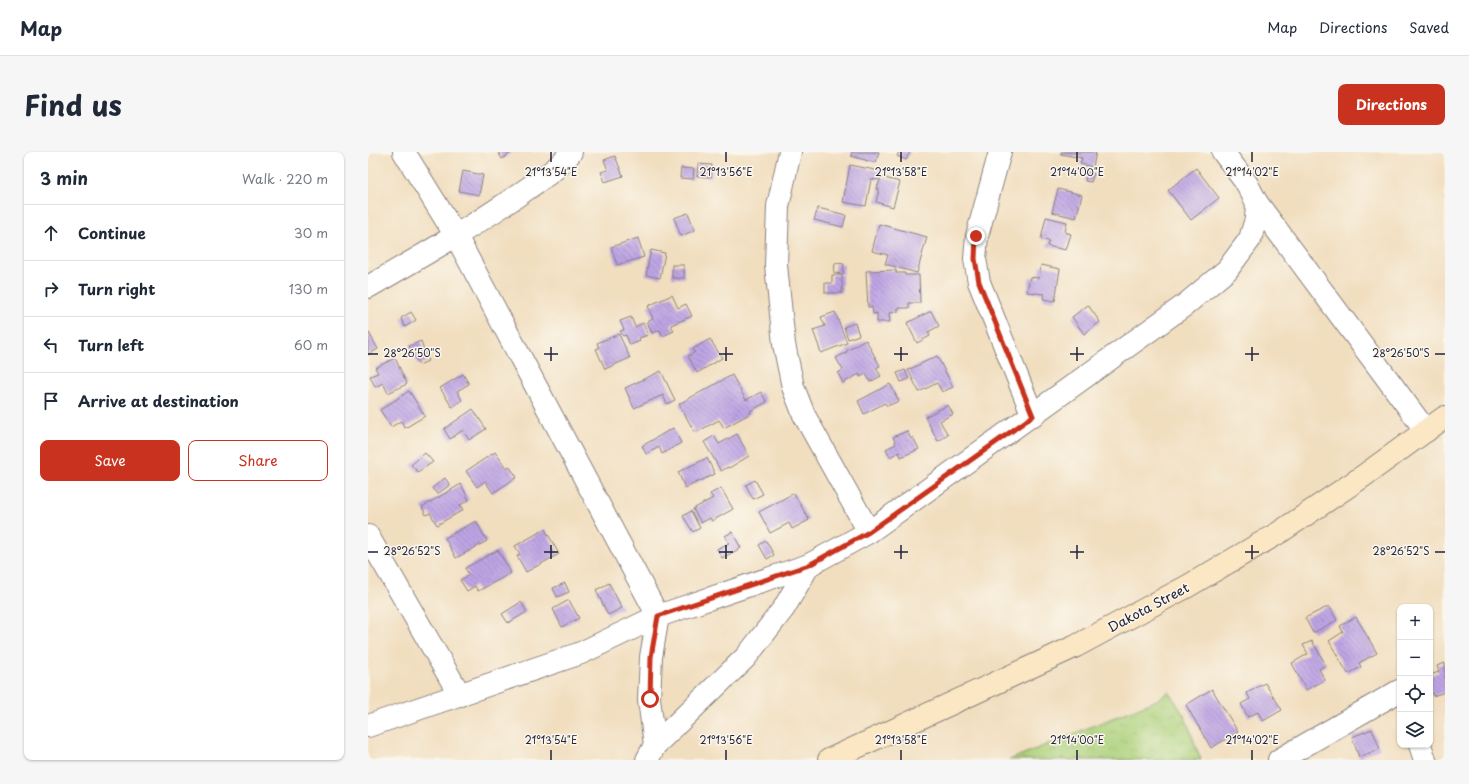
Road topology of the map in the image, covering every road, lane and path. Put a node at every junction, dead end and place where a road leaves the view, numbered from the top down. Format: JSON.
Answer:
{"nodes":[{"id":1,"x":404,"y":152,"type":"edge"},
{"id":2,"x":571,"y":152,"type":"edge"},
{"id":3,"x":790,"y":152,"type":"edge"},
{"id":4,"x":1000,"y":152,"type":"edge"},
{"id":5,"x":1223,"y":152,"type":"edge"},
{"id":6,"x":1257,"y":203,"type":"junction"},
{"id":7,"x":456,"y":236,"type":"junction"},
{"id":8,"x":368,"y":287,"type":"edge"},
{"id":9,"x":1033,"y":416,"type":"junction"},
{"id":10,"x":1445,"y":417,"type":"edge"},
{"id":11,"x":1426,"y":431,"type":"junction"},
{"id":12,"x":869,"y":532,"type":"junction"},
{"id":13,"x":368,"y":536,"type":"edge"},
{"id":14,"x":809,"y":565,"type":"junction"},
{"id":15,"x":658,"y":616,"type":"junction"},
{"id":16,"x":1397,"y":693,"type":"edge"},
{"id":17,"x":460,"y":695,"type":"junction"},
{"id":18,"x":368,"y":726,"type":"edge"},
{"id":19,"x":1421,"y":748,"type":"edge"},
{"id":20,"x":651,"y":753,"type":"edge"},
{"id":21,"x":829,"y":760,"type":"edge"},
{"id":22,"x":1279,"y":760,"type":"edge"},
{"id":23,"x":1425,"y":760,"type":"edge"}],
"edges":[{"from":1,"to":7,"type":"street"},
{"from":2,"to":7,"type":"street"},
{"from":3,"to":12,"type":"street"},
{"from":4,"to":9,"type":"street"},
{"from":5,"to":6,"type":"street"},
{"from":6,"to":9,"type":"street"},
{"from":6,"to":11,"type":"street"},
{"from":7,"to":8,"type":"street"},
{"from":7,"to":15,"type":"street"},
{"from":9,"to":12,"type":"street"},
{"from":10,"to":11,"type":"street","name":"Dakota Street"},
{"from":11,"to":21,"type":"street","name":"Dakota Street"},
{"from":12,"to":14,"type":"street"},
{"from":13,"to":17,"type":"street"},
{"from":14,"to":15,"type":"street"},
{"from":14,"to":20,"type":"street"},
{"from":15,"to":17,"type":"street"},
{"from":15,"to":20,"type":"street"},
{"from":16,"to":22,"type":"street"},
{"from":17,"to":18,"type":"street"},
{"from":19,"to":23,"type":"street"}]}
